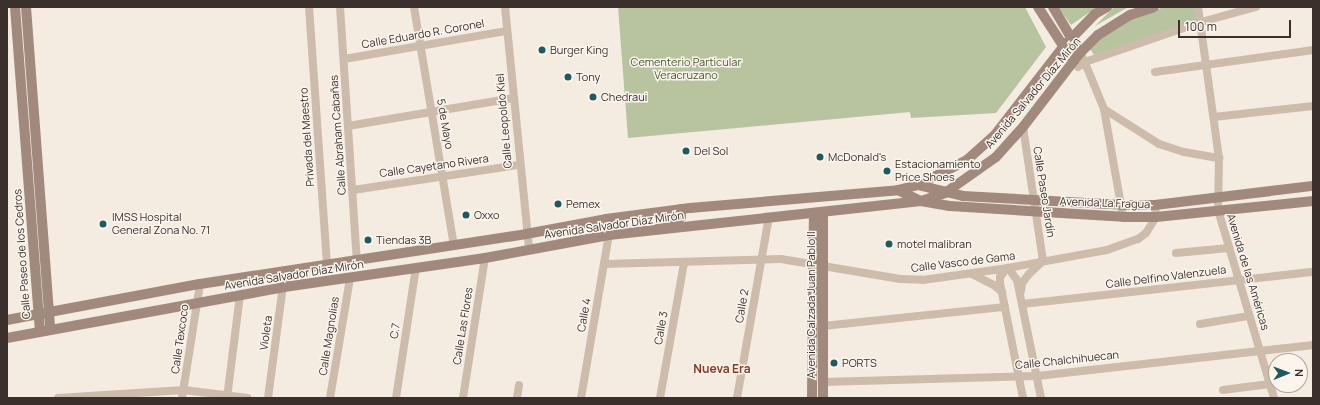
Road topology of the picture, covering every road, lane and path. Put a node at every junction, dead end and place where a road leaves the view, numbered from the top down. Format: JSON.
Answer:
{"nodes":[{"id":1,"x":16,"y":7,"type":"edge"},
{"id":2,"x":26,"y":7,"type":"edge"},
{"id":3,"x":309,"y":7,"type":"edge"},
{"id":4,"x":340,"y":7,"type":"edge"},
{"id":5,"x":414,"y":7,"type":"edge"},
{"id":6,"x":505,"y":7,"type":"edge"},
{"id":7,"x":1038,"y":7,"type":"edge"},
{"id":8,"x":1053,"y":7,"type":"edge"},
{"id":9,"x":1107,"y":7,"type":"edge"},
{"id":10,"x":1154,"y":7,"type":"edge"},
{"id":11,"x":1198,"y":7,"type":"edge"},
{"id":12,"x":1256,"y":7,"type":"edge"},
{"id":13,"x":1201,"y":22,"type":"junction"},
{"id":14,"x":506,"y":31,"type":"junction"},
{"id":15,"x":1071,"y":38,"type":"junction"},
{"id":16,"x":420,"y":46,"type":"junction"},
{"id":17,"x":1063,"y":47,"type":"junction"},
{"id":18,"x":1313,"y":50,"type":"edge"},
{"id":19,"x":1080,"y":52,"type":"junction"},
{"id":20,"x":344,"y":59,"type":"junction"},
{"id":21,"x":1085,"y":62,"type":"junction"},
{"id":22,"x":1075,"y":64,"type":"junction"},
{"id":23,"x":1208,"y":64,"type":"junction"},
{"id":24,"x":1086,"y":72,"type":"junction"},
{"id":25,"x":1155,"y":72,"type":"dead end"},
{"id":26,"x":513,"y":98,"type":"junction"},
{"id":27,"x":1313,"y":106,"type":"edge"},
{"id":28,"x":1104,"y":109,"type":"junction"},
{"id":29,"x":432,"y":111,"type":"junction"},
{"id":30,"x":1214,"y":117,"type":"junction"},
{"id":31,"x":348,"y":126,"type":"junction"},
{"id":32,"x":1023,"y":127,"type":"junction"},
{"id":33,"x":1219,"y":158,"type":"junction"},
{"id":34,"x":519,"y":165,"type":"junction"},
{"id":35,"x":40,"y":175,"type":"junction"},
{"id":36,"x":443,"y":175,"type":"junction"},
{"id":37,"x":29,"y":176,"type":"junction"},
{"id":38,"x":918,"y":185,"type":"junction"},
{"id":39,"x":1313,"y":186,"type":"edge"},
{"id":40,"x":352,"y":190,"type":"junction"},
{"id":41,"x":898,"y":190,"type":"junction"},
{"id":42,"x":945,"y":193,"type":"junction"},
{"id":43,"x":1219,"y":196,"type":"junction"},
{"id":44,"x":921,"y":200,"type":"junction"},
{"id":45,"x":1313,"y":201,"type":"edge"},
{"id":46,"x":1155,"y":204,"type":"junction"},
{"id":47,"x":1122,"y":206,"type":"junction"},
{"id":48,"x":1035,"y":207,"type":"junction"},
{"id":49,"x":681,"y":209,"type":"junction"},
{"id":50,"x":1218,"y":210,"type":"junction"},
{"id":51,"x":818,"y":213,"type":"junction"},
{"id":52,"x":769,"y":217,"type":"junction"},
{"id":53,"x":1123,"y":217,"type":"junction"},
{"id":54,"x":1156,"y":217,"type":"junction"},
{"id":55,"x":655,"y":230,"type":"junction"},
{"id":56,"x":526,"y":234,"type":"junction"},
{"id":57,"x":609,"y":235,"type":"junction"},
{"id":58,"x":454,"y":245,"type":"junction"},
{"id":59,"x":1229,"y":248,"type":"junction"},
{"id":60,"x":529,"y":249,"type":"junction"},
{"id":61,"x":1176,"y":253,"type":"dead end"},
{"id":62,"x":485,"y":258,"type":"junction"},
{"id":63,"x":761,"y":259,"type":"junction"},
{"id":64,"x":357,"y":261,"type":"junction"},
{"id":65,"x":1043,"y":261,"type":"junction"},
{"id":66,"x":684,"y":263,"type":"junction"},
{"id":67,"x":327,"y":264,"type":"junction"},
{"id":68,"x":604,"y":264,"type":"junction"},
{"id":69,"x":818,"y":264,"type":"junction"},
{"id":70,"x":416,"y":268,"type":"junction"},
{"id":71,"x":1007,"y":268,"type":"junction"},
{"id":72,"x":285,"y":270,"type":"junction"},
{"id":73,"x":1313,"y":272,"type":"edge"},
{"id":74,"x":969,"y":273,"type":"junction"},
{"id":75,"x":350,"y":278,"type":"junction"},
{"id":76,"x":1239,"y":280,"type":"junction"},
{"id":77,"x":200,"y":284,"type":"junction"},
{"id":78,"x":284,"y":287,"type":"junction"},
{"id":79,"x":1002,"y":292,"type":"junction"},
{"id":80,"x":240,"y":295,"type":"junction"},
{"id":81,"x":1020,"y":295,"type":"junction"},
{"id":82,"x":195,"y":303,"type":"junction"},
{"id":83,"x":1022,"y":304,"type":"junction"},
{"id":84,"x":1006,"y":307,"type":"junction"},
{"id":85,"x":48,"y":311,"type":"junction"},
{"id":86,"x":38,"y":313,"type":"junction"},
{"id":87,"x":1250,"y":316,"type":"junction"},
{"id":88,"x":7,"y":320,"type":"edge"},
{"id":89,"x":1200,"y":324,"type":"dead end"},
{"id":90,"x":823,"y":326,"type":"junction"},
{"id":91,"x":45,"y":330,"type":"junction"},
{"id":92,"x":7,"y":338,"type":"edge"},
{"id":93,"x":1313,"y":345,"type":"edge"},
{"id":94,"x":1260,"y":350,"type":"junction"},
{"id":95,"x":1019,"y":376,"type":"junction"},
{"id":96,"x":1037,"y":376,"type":"junction"},
{"id":97,"x":1268,"y":377,"type":"edge"},
{"id":98,"x":823,"y":382,"type":"junction"},
{"id":99,"x":1268,"y":384,"type":"edge"},
{"id":100,"x":519,"y":385,"type":"dead end"},
{"id":101,"x":1223,"y":390,"type":"dead end"},
{"id":102,"x":183,"y":394,"type":"edge"},
{"id":103,"x":127,"y":396,"type":"edge"},
{"id":104,"x":69,"y":397,"type":"edge"},
{"id":105,"x":227,"y":397,"type":"edge"},
{"id":106,"x":58,"y":398,"type":"edge"},
{"id":107,"x":247,"y":398,"type":"edge"},
{"id":108,"x":268,"y":398,"type":"edge"},
{"id":109,"x":330,"y":398,"type":"edge"},
{"id":110,"x":396,"y":398,"type":"edge"},
{"id":111,"x":463,"y":398,"type":"edge"},
{"id":112,"x":517,"y":398,"type":"edge"},
{"id":113,"x":581,"y":398,"type":"edge"},
{"id":114,"x":660,"y":398,"type":"edge"},
{"id":115,"x":737,"y":398,"type":"edge"},
{"id":116,"x":812,"y":398,"type":"edge"},
{"id":117,"x":823,"y":398,"type":"edge"},
{"id":118,"x":1023,"y":398,"type":"edge"},
{"id":119,"x":1041,"y":398,"type":"edge"}],
"edges":[{"from":1,"to":37,"type":"main road","name":"Calle Paseo de los Cedros"},
{"from":2,"to":35,"type":"main road","name":"Calle Paseo de los Cedros"},
{"from":3,"to":67,"type":"street","name":"Privada del Maestro"},
{"from":4,"to":20,"type":"street","name":"Calle Abraham Cabañas"},
{"from":5,"to":16,"type":"street","name":"5 de Mayo"},
{"from":6,"to":14,"type":"street","name":"Calle Leopoldo Kiel"},
{"from":7,"to":17,"type":"main road"},
{"from":8,"to":15,"type":"main road"},
{"from":9,"to":15,"type":"main road","name":"Avenida Salvador Díaz Mirón"},
{"from":10,"to":19,"type":"main road","name":"Avenida Salvador Díaz Mirón"},
{"from":11,"to":13,"type":"street","name":"Avenida de las Américas"},
{"from":12,"to":13,"type":"street","name":"Avenida Salvador Díaz Mirón"},
{"from":13,"to":21,"type":"street","name":"Avenida Salvador Díaz Mirón"},
{"from":13,"to":23,"type":"street","name":"Avenida de las Américas"},
{"from":14,"to":16,"type":"street","name":"Calle Eduardo R. Coronel"},
{"from":14,"to":26,"type":"street","name":"Calle Leopoldo Kiel"},
{"from":15,"to":17,"type":"main road","name":"Avenida Salvador Díaz Mirón"},
{"from":15,"to":19,"type":"main road"},
{"from":16,"to":20,"type":"street","name":"Calle Eduardo R. Coronel"},
{"from":16,"to":29,"type":"street","name":"5 de Mayo"},
{"from":17,"to":22,"type":"main road"},
{"from":17,"to":38,"type":"main road","name":"Avenida Salvador Díaz Mirón"},
{"from":18,"to":23,"type":"street"},
{"from":19,"to":21,"type":"street"},
{"from":19,"to":22,"type":"main road","name":"Avenida Salvador Díaz Mirón"},
{"from":20,"to":31,"type":"street","name":"Calle Abraham Cabañas"},
{"from":21,"to":22,"type":"street","name":"Avenida Salvador Díaz Mirón"},
{"from":21,"to":24,"type":"street"},
{"from":22,"to":24,"type":"street"},
{"from":22,"to":32,"type":"main road","name":"Avenida Salvador Díaz Mirón"},
{"from":23,"to":25,"type":"street"},
{"from":23,"to":30,"type":"street","name":"Avenida de las Américas"},
{"from":24,"to":28,"type":"street"},
{"from":26,"to":29,"type":"street"},
{"from":26,"to":34,"type":"street","name":"Calle Leopoldo Kiel"},
{"from":27,"to":30,"type":"street"},
{"from":28,"to":33,"type":"street"},
{"from":28,"to":47,"type":"street"},
{"from":29,"to":31,"type":"street"},
{"from":29,"to":36,"type":"street","name":"5 de Mayo"},
{"from":30,"to":33,"type":"street","name":"Avenida de las Américas"},
{"from":31,"to":40,"type":"street","name":"Calle Abraham Cabañas"},
{"from":32,"to":42,"type":"main road","name":"Avenida Salvador Díaz Mirón"},
{"from":32,"to":48,"type":"street","name":"Calle Paseo Jardín"},
{"from":33,"to":43,"type":"street","name":"Avenida de las Américas"},
{"from":34,"to":36,"type":"street","name":"Calle Cayetano Rivera"},
{"from":34,"to":56,"type":"street","name":"Calle Leopoldo Kiel"},
{"from":35,"to":37,"type":"street"},
{"from":35,"to":85,"type":"main road","name":"Calle Paseo de los Cedros"},
{"from":36,"to":40,"type":"street","name":"Calle Cayetano Rivera"},
{"from":36,"to":58,"type":"street","name":"5 de Mayo"},
{"from":37,"to":86,"type":"main road","name":"Calle Paseo de los Cedros"},
{"from":38,"to":41,"type":"main road","name":"Avenida Salvador Díaz Mirón"},
{"from":38,"to":42,"type":"main road","name":"Avenida La Fragua"},
{"from":39,"to":43,"type":"main road","name":"Avenida La Fragua"},
{"from":40,"to":64,"type":"street","name":"Calle Abraham Cabañas"},
{"from":41,"to":44,"type":"main road","name":"Avenida La Fragua"},
{"from":41,"to":49,"type":"main road","name":"Avenida Salvador Díaz Mirón"},
{"from":42,"to":44,"type":"main road","name":"Avenida Salvador Díaz Mirón"},
{"from":42,"to":48,"type":"main road","name":"Avenida La Fragua"},
{"from":43,"to":46,"type":"main road","name":"Avenida La Fragua"},
{"from":43,"to":50,"type":"street","name":"Avenida de las Américas"},
{"from":44,"to":48,"type":"main road","name":"Avenida La Fragua"},
{"from":44,"to":51,"type":"main road","name":"Avenida Salvador Díaz Mirón"},
{"from":45,"to":50,"type":"main road","name":"Avenida La Fragua"},
{"from":46,"to":47,"type":"main road","name":"Avenida La Fragua"},
{"from":46,"to":54,"type":"street"},
{"from":47,"to":48,"type":"main road","name":"Avenida La Fragua"},
{"from":47,"to":53,"type":"street"},
{"from":48,"to":53,"type":"main road","name":"Avenida La Fragua"},
{"from":48,"to":65,"type":"street","name":"Calle Paseo Jardín"},
{"from":49,"to":55,"type":"main road"},
{"from":49,"to":56,"type":"main road","name":"Avenida Salvador Díaz Mirón"},
{"from":50,"to":54,"type":"main road","name":"Avenida La Fragua"},
{"from":50,"to":59,"type":"street","name":"Avenida de las Américas"},
{"from":51,"to":52,"type":"main road","name":"Avenida Salvador Díaz Mirón"},
{"from":51,"to":69,"type":"main road","name":"Avenida Calzada Juan Pablo II"},
{"from":52,"to":55,"type":"main road","name":"Avenida Salvador Díaz Mirón"},
{"from":52,"to":63,"type":"street","name":"Calle 2"},
{"from":53,"to":54,"type":"main road","name":"Avenida La Fragua"},
{"from":54,"to":65,"type":"street","name":"Calle Vasco de Gama"},
{"from":55,"to":57,"type":"main road","name":"Avenida Salvador Díaz Mirón"},
{"from":56,"to":58,"type":"main road","name":"Avenida Salvador Díaz Mirón"},
{"from":56,"to":60,"type":"street","name":"Calle Leopoldo Kiel"},
{"from":57,"to":60,"type":"main road","name":"Avenida Salvador Díaz Mirón"},
{"from":57,"to":68,"type":"street","name":"Calle 4"},
{"from":58,"to":64,"type":"main road","name":"Avenida Salvador Díaz Mirón"},
{"from":59,"to":61,"type":"street"},
{"from":59,"to":76,"type":"street","name":"Avenida de las Américas"},
{"from":60,"to":62,"type":"main road","name":"Avenida Salvador Díaz Mirón"},
{"from":62,"to":70,"type":"main road","name":"Avenida Salvador Díaz Mirón"},
{"from":62,"to":111,"type":"street","name":"Calle Las Flores"},
{"from":63,"to":66,"type":"street","name":"Calle Vasco de Gama"},
{"from":63,"to":69,"type":"street","name":"Calle Vasco de Gama"},
{"from":63,"to":115,"type":"street","name":"Calle 2"},
{"from":64,"to":67,"type":"main road","name":"Avenida Salvador Díaz Mirón"},
{"from":65,"to":71,"type":"street","name":"Calle Vasco de Gama"},
{"from":65,"to":81,"type":"street"},
{"from":66,"to":68,"type":"street","name":"Calle Vasco de Gama"},
{"from":66,"to":114,"type":"street","name":"Calle 3"},
{"from":67,"to":72,"type":"main road","name":"Avenida Salvador Díaz Mirón"},
{"from":68,"to":113,"type":"street","name":"Calle 4"},
{"from":69,"to":74,"type":"street","name":"Calle Vasco de Gama"},
{"from":69,"to":90,"type":"main road","name":"Avenida Calzada Juan Pablo II"},
{"from":69,"to":116,"type":"main road","name":"Avenida Calzada Juan Pablo II"},
{"from":70,"to":75,"type":"main road","name":"Avenida Salvador Díaz Mirón"},
{"from":70,"to":110,"type":"street","name":"C.7"},
{"from":71,"to":74,"type":"street","name":"Calle Vasco de Gama"},
{"from":71,"to":79,"type":"street"},
{"from":71,"to":81,"type":"street"},
{"from":72,"to":77,"type":"main road","name":"Avenida Salvador Díaz Mirón"},
{"from":72,"to":78,"type":"street","name":"Violeta"},
{"from":73,"to":76,"type":"street","name":"Calle Delfino Valenzuela"},
{"from":74,"to":79,"type":"street"},
{"from":75,"to":78,"type":"main road","name":"Avenida Salvador Díaz Mirón"},
{"from":75,"to":109,"type":"street","name":"Calle Magnolias"},
{"from":76,"to":83,"type":"street","name":"Calle Delfino Valenzuela"},
{"from":76,"to":87,"type":"street","name":"Avenida de las Américas"},
{"from":77,"to":82,"type":"street","name":"Calle Texcoco"},
{"from":77,"to":85,"type":"main road","name":"Avenida Salvador Díaz Mirón"},
{"from":78,"to":80,"type":"main road","name":"Avenida Salvador Díaz Mirón"},
{"from":78,"to":108,"type":"street","name":"Violeta"},
{"from":79,"to":84,"type":"street"},
{"from":80,"to":82,"type":"main road","name":"Avenida Salvador Díaz Mirón"},
{"from":80,"to":105,"type":"street"},
{"from":81,"to":83,"type":"street"},
{"from":82,"to":91,"type":"main road","name":"Avenida Salvador Díaz Mirón"},
{"from":82,"to":102,"type":"street","name":"Calle Texcoco"},
{"from":83,"to":96,"type":"street"},
{"from":84,"to":90,"type":"street"},
{"from":84,"to":95,"type":"street"},
{"from":85,"to":86,"type":"main road","name":"Avenida Salvador Díaz Mirón"},
{"from":85,"to":91,"type":"main road","name":"Calle Paseo de los Cedros"},
{"from":86,"to":88,"type":"main road","name":"Avenida Salvador Díaz Mirón"},
{"from":86,"to":91,"type":"main road","name":"Calle Paseo de los Cedros"},
{"from":87,"to":89,"type":"street"},
{"from":87,"to":94,"type":"street","name":"Avenida de las Américas"},
{"from":90,"to":98,"type":"main road","name":"Avenida Calzada Juan Pablo II"},
{"from":91,"to":92,"type":"main road","name":"Avenida Salvador Díaz Mirón"},
{"from":93,"to":94,"type":"street","name":"Calle Chalchihuecan"},
{"from":94,"to":96,"type":"street","name":"Calle Chalchihuecan"},
{"from":94,"to":97,"type":"street","name":"Avenida de las Américas"},
{"from":95,"to":96,"type":"street","name":"Calle Chalchihuecan"},
{"from":95,"to":98,"type":"street","name":"Calle Chalchihuecan"},
{"from":95,"to":118,"type":"street"},
{"from":96,"to":119,"type":"street"},
{"from":98,"to":117,"type":"main road","name":"Avenida Calzada Juan Pablo II"},
{"from":99,"to":101,"type":"street"},
{"from":100,"to":112,"type":"street"},
{"from":102,"to":103,"type":"street"},
{"from":102,"to":105,"type":"street"},
{"from":103,"to":104,"type":"street"},
{"from":104,"to":106,"type":"street"},
{"from":105,"to":107,"type":"street"}]}
